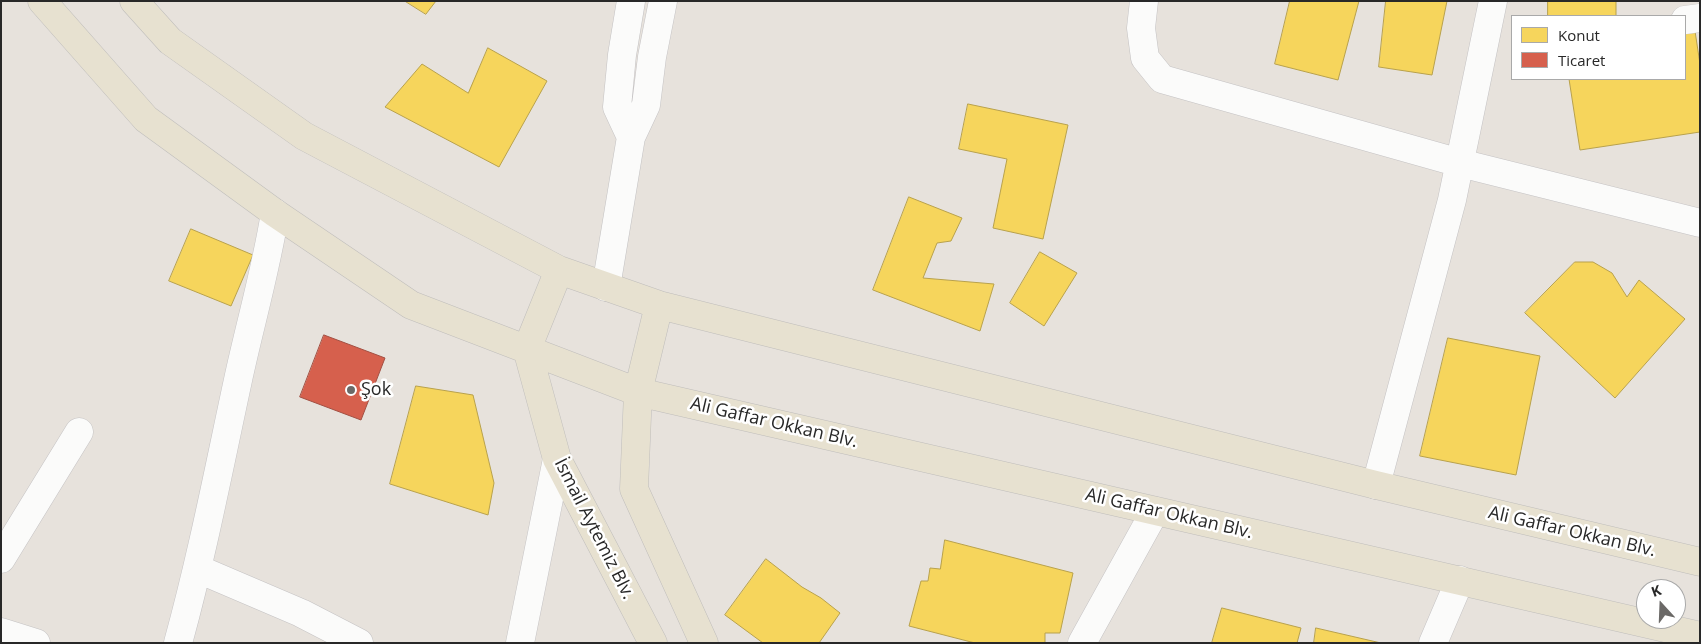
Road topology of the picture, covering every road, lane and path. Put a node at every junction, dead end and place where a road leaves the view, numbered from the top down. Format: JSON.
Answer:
{"nodes":[{"id":1,"x":42,"y":1,"type":"edge"},
{"id":2,"x":134,"y":1,"type":"edge"},
{"id":3,"x":631,"y":1,"type":"edge"},
{"id":4,"x":663,"y":1,"type":"edge"},
{"id":5,"x":1144,"y":1,"type":"edge"},
{"id":6,"x":1493,"y":1,"type":"edge"},
{"id":7,"x":1700,"y":18,"type":"edge"},
{"id":8,"x":1686,"y":20,"type":"edge"},
{"id":9,"x":631,"y":137,"type":"junction"},
{"id":10,"x":1460,"y":163,"type":"junction"},
{"id":11,"x":275,"y":213,"type":"junction"},
{"id":12,"x":1700,"y":223,"type":"edge"},
{"id":13,"x":559,"y":270,"type":"junction"},
{"id":14,"x":606,"y":286,"type":"junction"},
{"id":15,"x":659,"y":305,"type":"junction"},
{"id":16,"x":528,"y":349,"type":"junction"},
{"id":17,"x":638,"y":392,"type":"junction"},
{"id":18,"x":79,"y":432,"type":"dead end"},
{"id":19,"x":557,"y":459,"type":"junction"},
{"id":20,"x":1376,"y":485,"type":"junction"},
{"id":21,"x":1155,"y":511,"type":"junction"},
{"id":22,"x":1,"y":559,"type":"edge"},
{"id":23,"x":1700,"y":562,"type":"edge"},
{"id":24,"x":198,"y":569,"type":"junction"},
{"id":25,"x":1460,"y":580,"type":"junction"},
{"id":26,"x":1,"y":632,"type":"edge"},
{"id":27,"x":1700,"y":636,"type":"edge"},
{"id":28,"x":36,"y":643,"type":"edge"},
{"id":29,"x":178,"y":643,"type":"edge"},
{"id":30,"x":359,"y":643,"type":"edge"},
{"id":31,"x":520,"y":643,"type":"edge"},
{"id":32,"x":653,"y":643,"type":"edge"},
{"id":33,"x":704,"y":643,"type":"edge"},
{"id":34,"x":1082,"y":643,"type":"edge"},
{"id":35,"x":1434,"y":643,"type":"edge"}],
"edges":[{"from":1,"to":11,"type":"main road","name":"Ali Gaffar Okkan Blv."},
{"from":2,"to":13,"type":"main road","name":"Ali Gaffar Okkan Blv."},
{"from":3,"to":9,"type":"street"},
{"from":4,"to":9,"type":"street"},
{"from":5,"to":10,"type":"street"},
{"from":6,"to":10,"type":"street"},
{"from":7,"to":8,"type":"street"},
{"from":9,"to":14,"type":"street"},
{"from":10,"to":12,"type":"street"},
{"from":10,"to":20,"type":"street"},
{"from":11,"to":16,"type":"main road","name":"Ali Gaffar Okkan Blv."},
{"from":11,"to":24,"type":"street"},
{"from":13,"to":14,"type":"main road","name":"Ali Gaffar Okkan Blv."},
{"from":13,"to":16,"type":"main road"},
{"from":14,"to":15,"type":"main road","name":"Ali Gaffar Okkan Blv."},
{"from":15,"to":17,"type":"main road"},
{"from":15,"to":20,"type":"main road","name":"Ali Gaffar Okkan Blv."},
{"from":16,"to":17,"type":"main road","name":"Ali Gaffar Okkan Blv."},
{"from":16,"to":19,"type":"main road","name":"İsmail Aytemiz Blv."},
{"from":17,"to":21,"type":"main road","name":"Ali Gaffar Okkan Blv."},
{"from":17,"to":33,"type":"main road"},
{"from":18,"to":22,"type":"street"},
{"from":19,"to":31,"type":"street"},
{"from":19,"to":32,"type":"main road","name":"İsmail Aytemiz Blv."},
{"from":20,"to":23,"type":"main road","name":"Ali Gaffar Okkan Blv."},
{"from":21,"to":25,"type":"main road","name":"Ali Gaffar Okkan Blv."},
{"from":21,"to":34,"type":"street"},
{"from":24,"to":29,"type":"street"},
{"from":24,"to":30,"type":"street"},
{"from":25,"to":27,"type":"main road","name":"Ali Gaffar Okkan Blv."},
{"from":25,"to":35,"type":"street"},
{"from":26,"to":28,"type":"street"}]}
